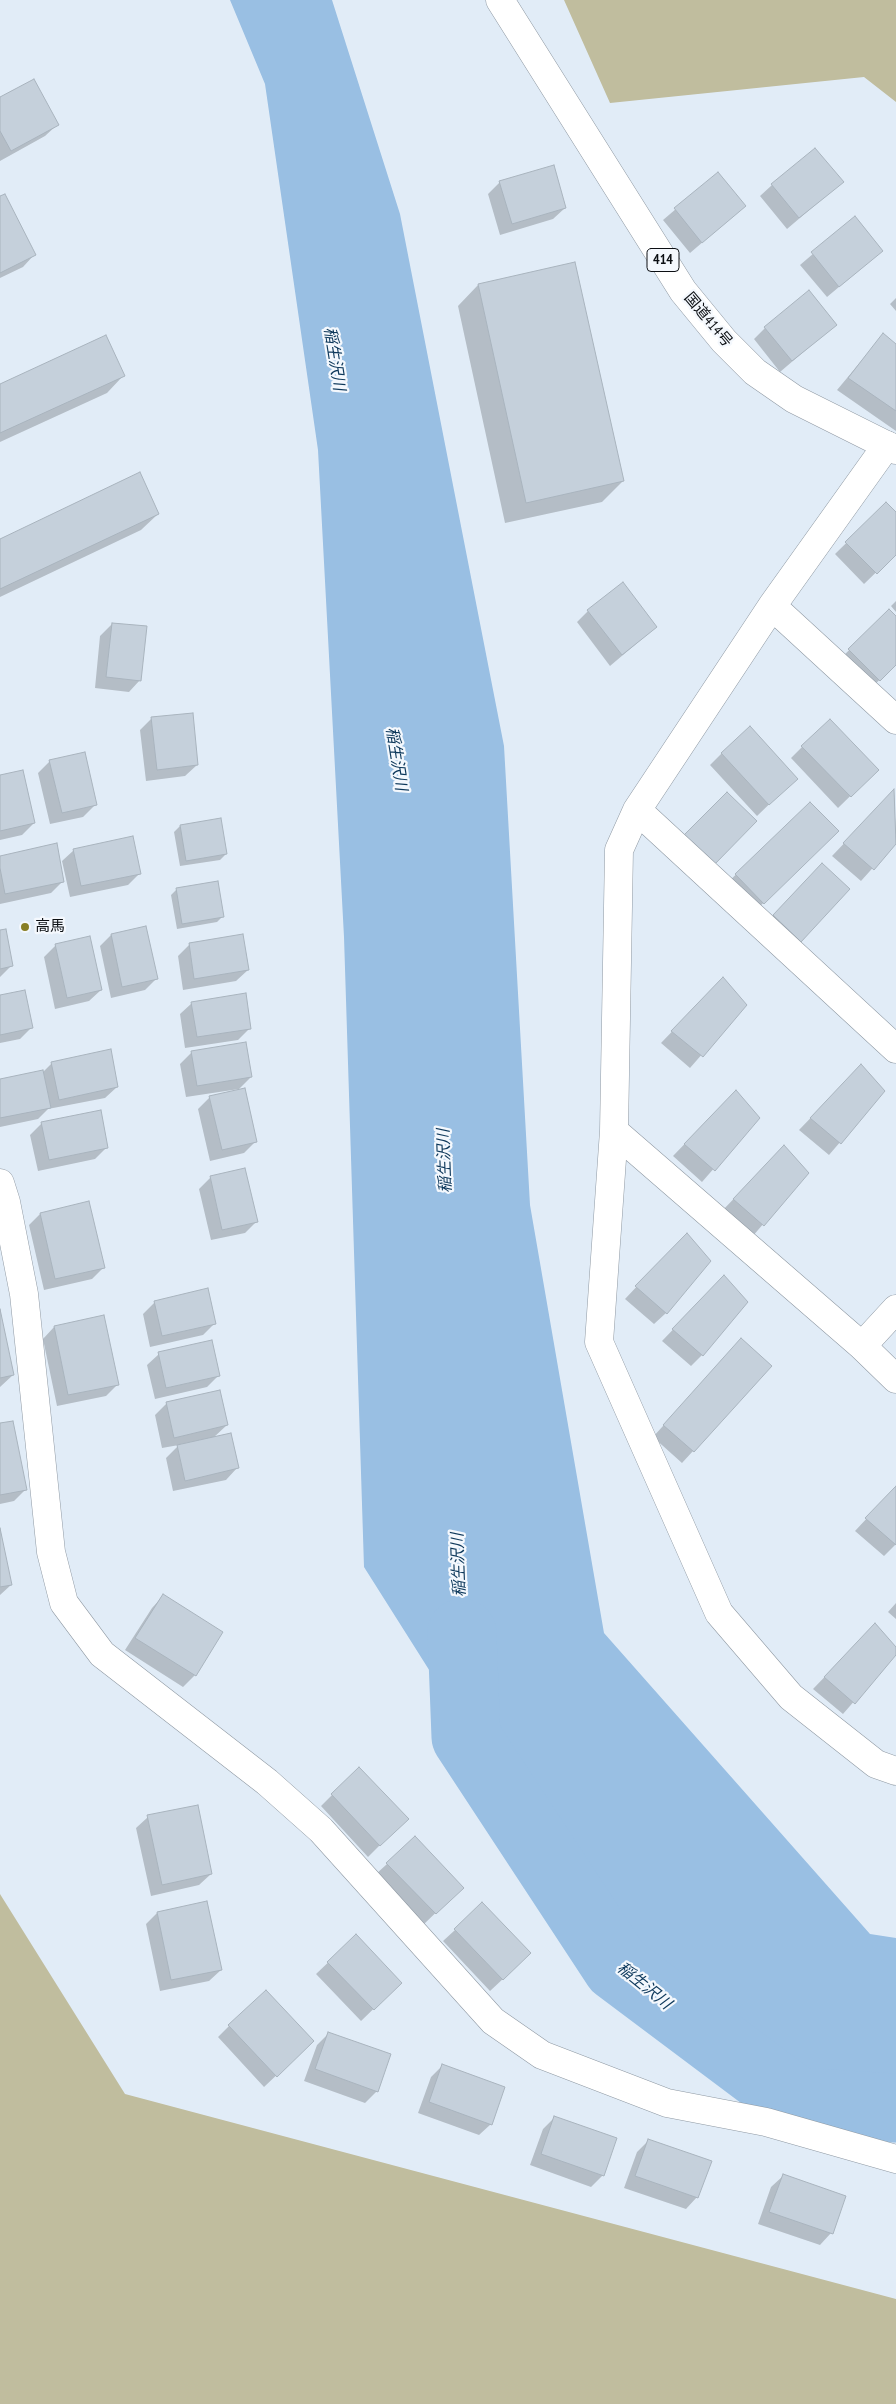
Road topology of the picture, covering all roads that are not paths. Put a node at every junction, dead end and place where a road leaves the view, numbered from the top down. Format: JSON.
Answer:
{"nodes":[{"id":1,"x":500,"y":0,"type":"edge"},
{"id":2,"x":892,"y":448,"type":"edge"},
{"id":3,"x":772,"y":606,"type":"junction"},
{"id":4,"x":896,"y":720,"type":"edge"},
{"id":5,"x":637,"y":810,"type":"junction"},
{"id":6,"x":896,"y":1049,"type":"edge"},
{"id":7,"x":614,"y":1131,"type":"junction"},
{"id":8,"x":0,"y":1183,"type":"edge"},
{"id":9,"x":896,"y":1309,"type":"edge"},
{"id":10,"x":862,"y":1346,"type":"junction"},
{"id":11,"x":896,"y":1379,"type":"edge"},
{"id":12,"x":896,"y":1771,"type":"edge"},
{"id":13,"x":896,"y":2159,"type":"edge"}],
"edges":[{"from":1,"to":2,"type":"main road","name":"国道414号","number":"414"},
{"from":2,"to":3,"type":"main road"},
{"from":3,"to":4,"type":"main road"},
{"from":3,"to":5,"type":"main road"},
{"from":5,"to":6,"type":"main road"},
{"from":5,"to":7,"type":"main road"},
{"from":7,"to":10,"type":"main road"},
{"from":7,"to":12,"type":"main road"},
{"from":8,"to":13,"type":"main road"},
{"from":9,"to":10,"type":"main road"},
{"from":10,"to":11,"type":"main road"}]}
